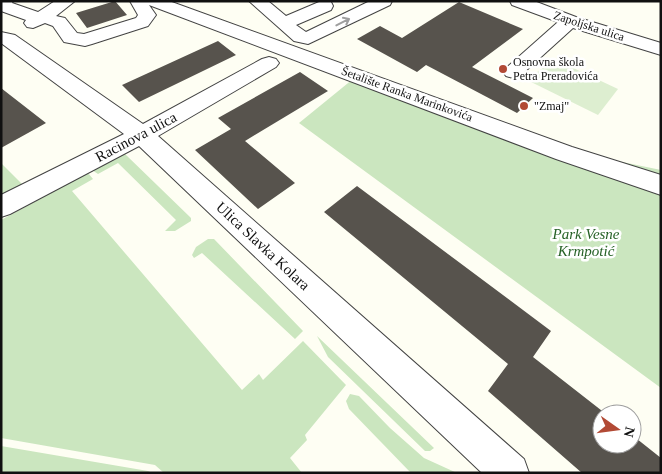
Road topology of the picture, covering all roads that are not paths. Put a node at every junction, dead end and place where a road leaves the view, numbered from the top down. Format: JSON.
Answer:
{"nodes":[{"id":1,"x":5,"y":1,"type":"edge"},
{"id":2,"x":67,"y":1,"type":"edge"},
{"id":3,"x":138,"y":1,"type":"edge"},
{"id":4,"x":153,"y":1,"type":"edge"},
{"id":5,"x":384,"y":1,"type":"edge"},
{"id":6,"x":518,"y":1,"type":"edge"},
{"id":7,"x":265,"y":3,"type":"edge"},
{"id":8,"x":325,"y":6,"type":"dead end"},
{"id":9,"x":41,"y":18,"type":"junction"},
{"id":10,"x":570,"y":21,"type":"junction"},
{"id":11,"x":283,"y":24,"type":"junction"},
{"id":12,"x":5,"y":38,"type":"edge"},
{"id":13,"x":661,"y":50,"type":"edge"},
{"id":14,"x":269,"y":62,"type":"dead end"},
{"id":15,"x":513,"y":72,"type":"dead end"},
{"id":16,"x":142,"y":135,"type":"junction"},
{"id":17,"x":661,"y":185,"type":"edge"},
{"id":18,"x":1,"y":207,"type":"edge"},
{"id":19,"x":510,"y":473,"type":"edge"}],
"edges":[{"from":1,"to":9,"type":"street"},
{"from":2,"to":9,"type":"street"},
{"from":3,"to":9,"type":"street"},
{"from":4,"to":17,"type":"street","name":"Šetalište Ranka Marinkovića"},
{"from":11,"to":5,"type":"street","one_way":true},
{"from":6,"to":10,"type":"street","name":"Zapoljska ulica"},
{"from":7,"to":11,"type":"street"},
{"from":8,"to":11,"type":"street"},
{"from":9,"to":12,"type":"street"},
{"from":10,"to":13,"type":"street","name":"Zapoljska ulica"},
{"from":10,"to":15,"type":"street"},
{"from":12,"to":16,"type":"street","name":"Ulica Slavka Kolara"},
{"from":14,"to":16,"type":"street","name":"Racinova ulica"},
{"from":16,"to":18,"type":"street","name":"Racinova ulica"},
{"from":16,"to":19,"type":"street","name":"Ulica Slavka Kolara"}]}
